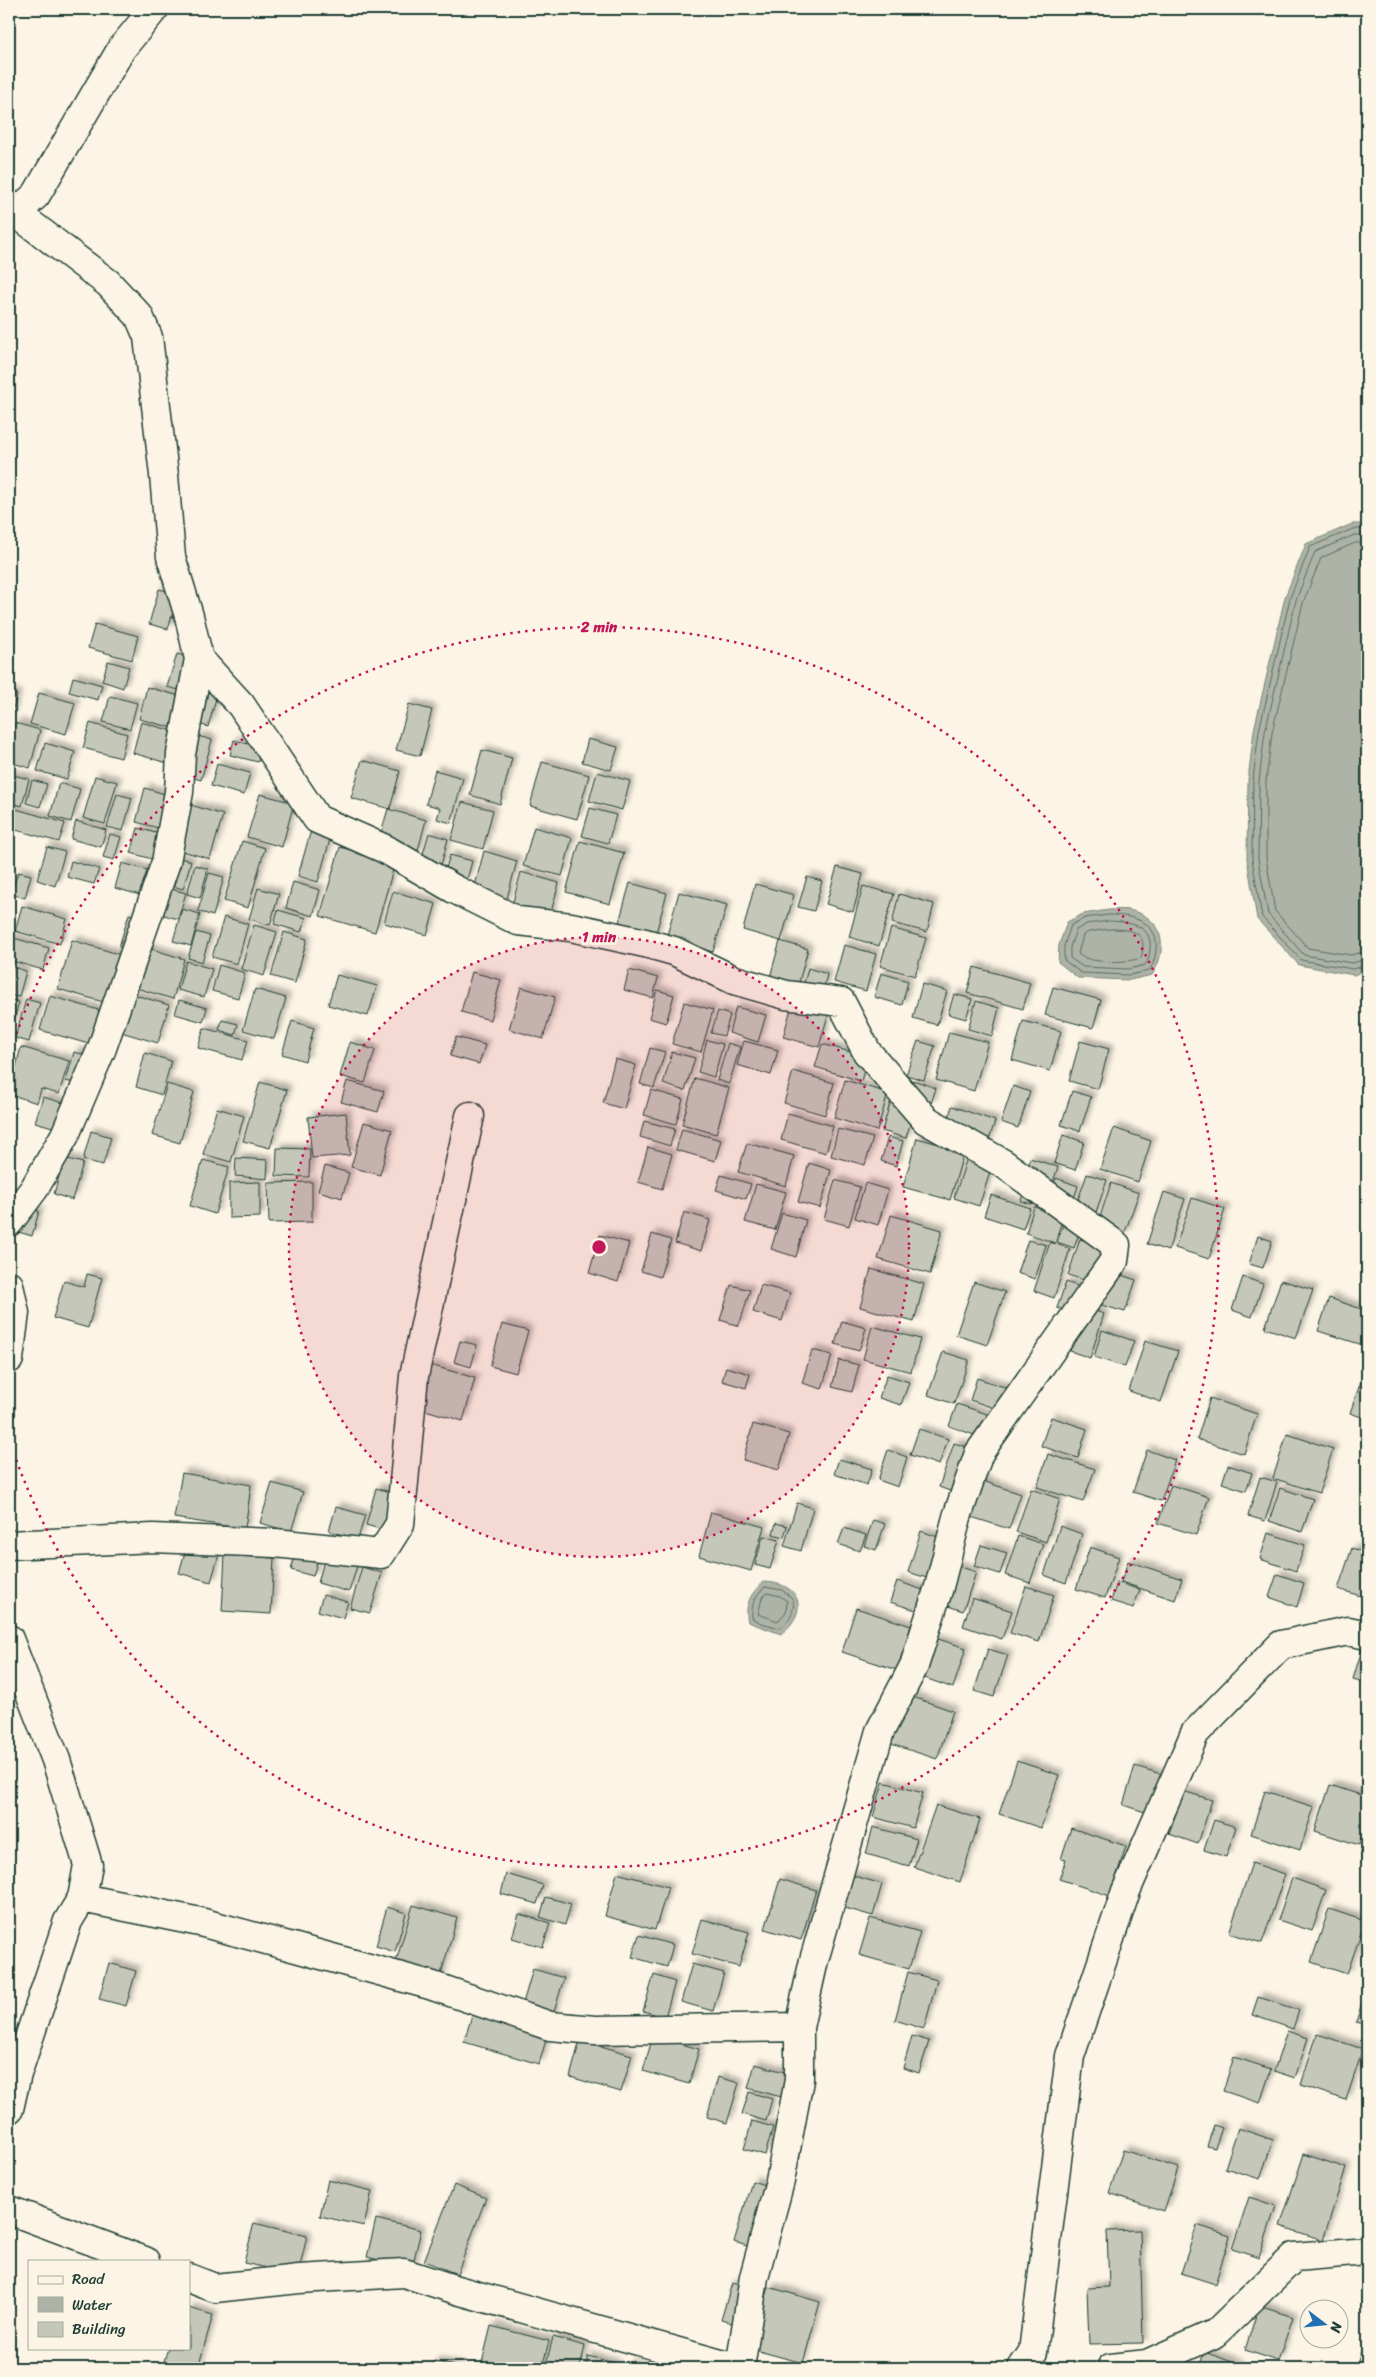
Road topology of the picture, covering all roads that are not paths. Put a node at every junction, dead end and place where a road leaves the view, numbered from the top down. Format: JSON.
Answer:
{"nodes":[{"id":1,"x":154,"y":9,"type":"edge"},
{"id":2,"x":12,"y":213,"type":"edge"},
{"id":3,"x":199,"y":659,"type":"junction"},
{"id":4,"x":470,"y":1116,"type":"dead end"},
{"id":5,"x":9,"y":1222,"type":"edge"},
{"id":6,"x":9,"y":1285,"type":"edge"},
{"id":7,"x":9,"y":1359,"type":"edge"},
{"id":8,"x":9,"y":1545,"type":"edge"},
{"id":9,"x":1367,"y":1635,"type":"edge"},
{"id":10,"x":9,"y":1639,"type":"edge"},
{"id":11,"x":82,"y":1898,"type":"junction"},
{"id":12,"x":800,"y":2027,"type":"junction"},
{"id":13,"x":9,"y":2109,"type":"edge"},
{"id":14,"x":9,"y":2210,"type":"edge"},
{"id":15,"x":1367,"y":2251,"type":"edge"},
{"id":16,"x":142,"y":2260,"type":"edge"},
{"id":17,"x":190,"y":2278,"type":"edge"},
{"id":18,"x":734,"y":2368,"type":"edge"},
{"id":19,"x":740,"y":2368,"type":"edge"},
{"id":20,"x":1022,"y":2368,"type":"edge"},
{"id":21,"x":1111,"y":2368,"type":"edge"}],
"edges":[{"from":1,"to":2,"type":"street"},
{"from":2,"to":3,"type":"street"},
{"from":3,"to":5,"type":"street"},
{"from":3,"to":12,"type":"street"},
{"from":4,"to":8,"type":"street"},
{"from":6,"to":7,"type":"street"},
{"from":9,"to":20,"type":"street"},
{"from":10,"to":11,"type":"street"},
{"from":11,"to":12,"type":"street"},
{"from":11,"to":13,"type":"street"},
{"from":12,"to":19,"type":"street"},
{"from":14,"to":16,"type":"street"},
{"from":15,"to":21,"type":"street"},
{"from":17,"to":18,"type":"street"}]}
